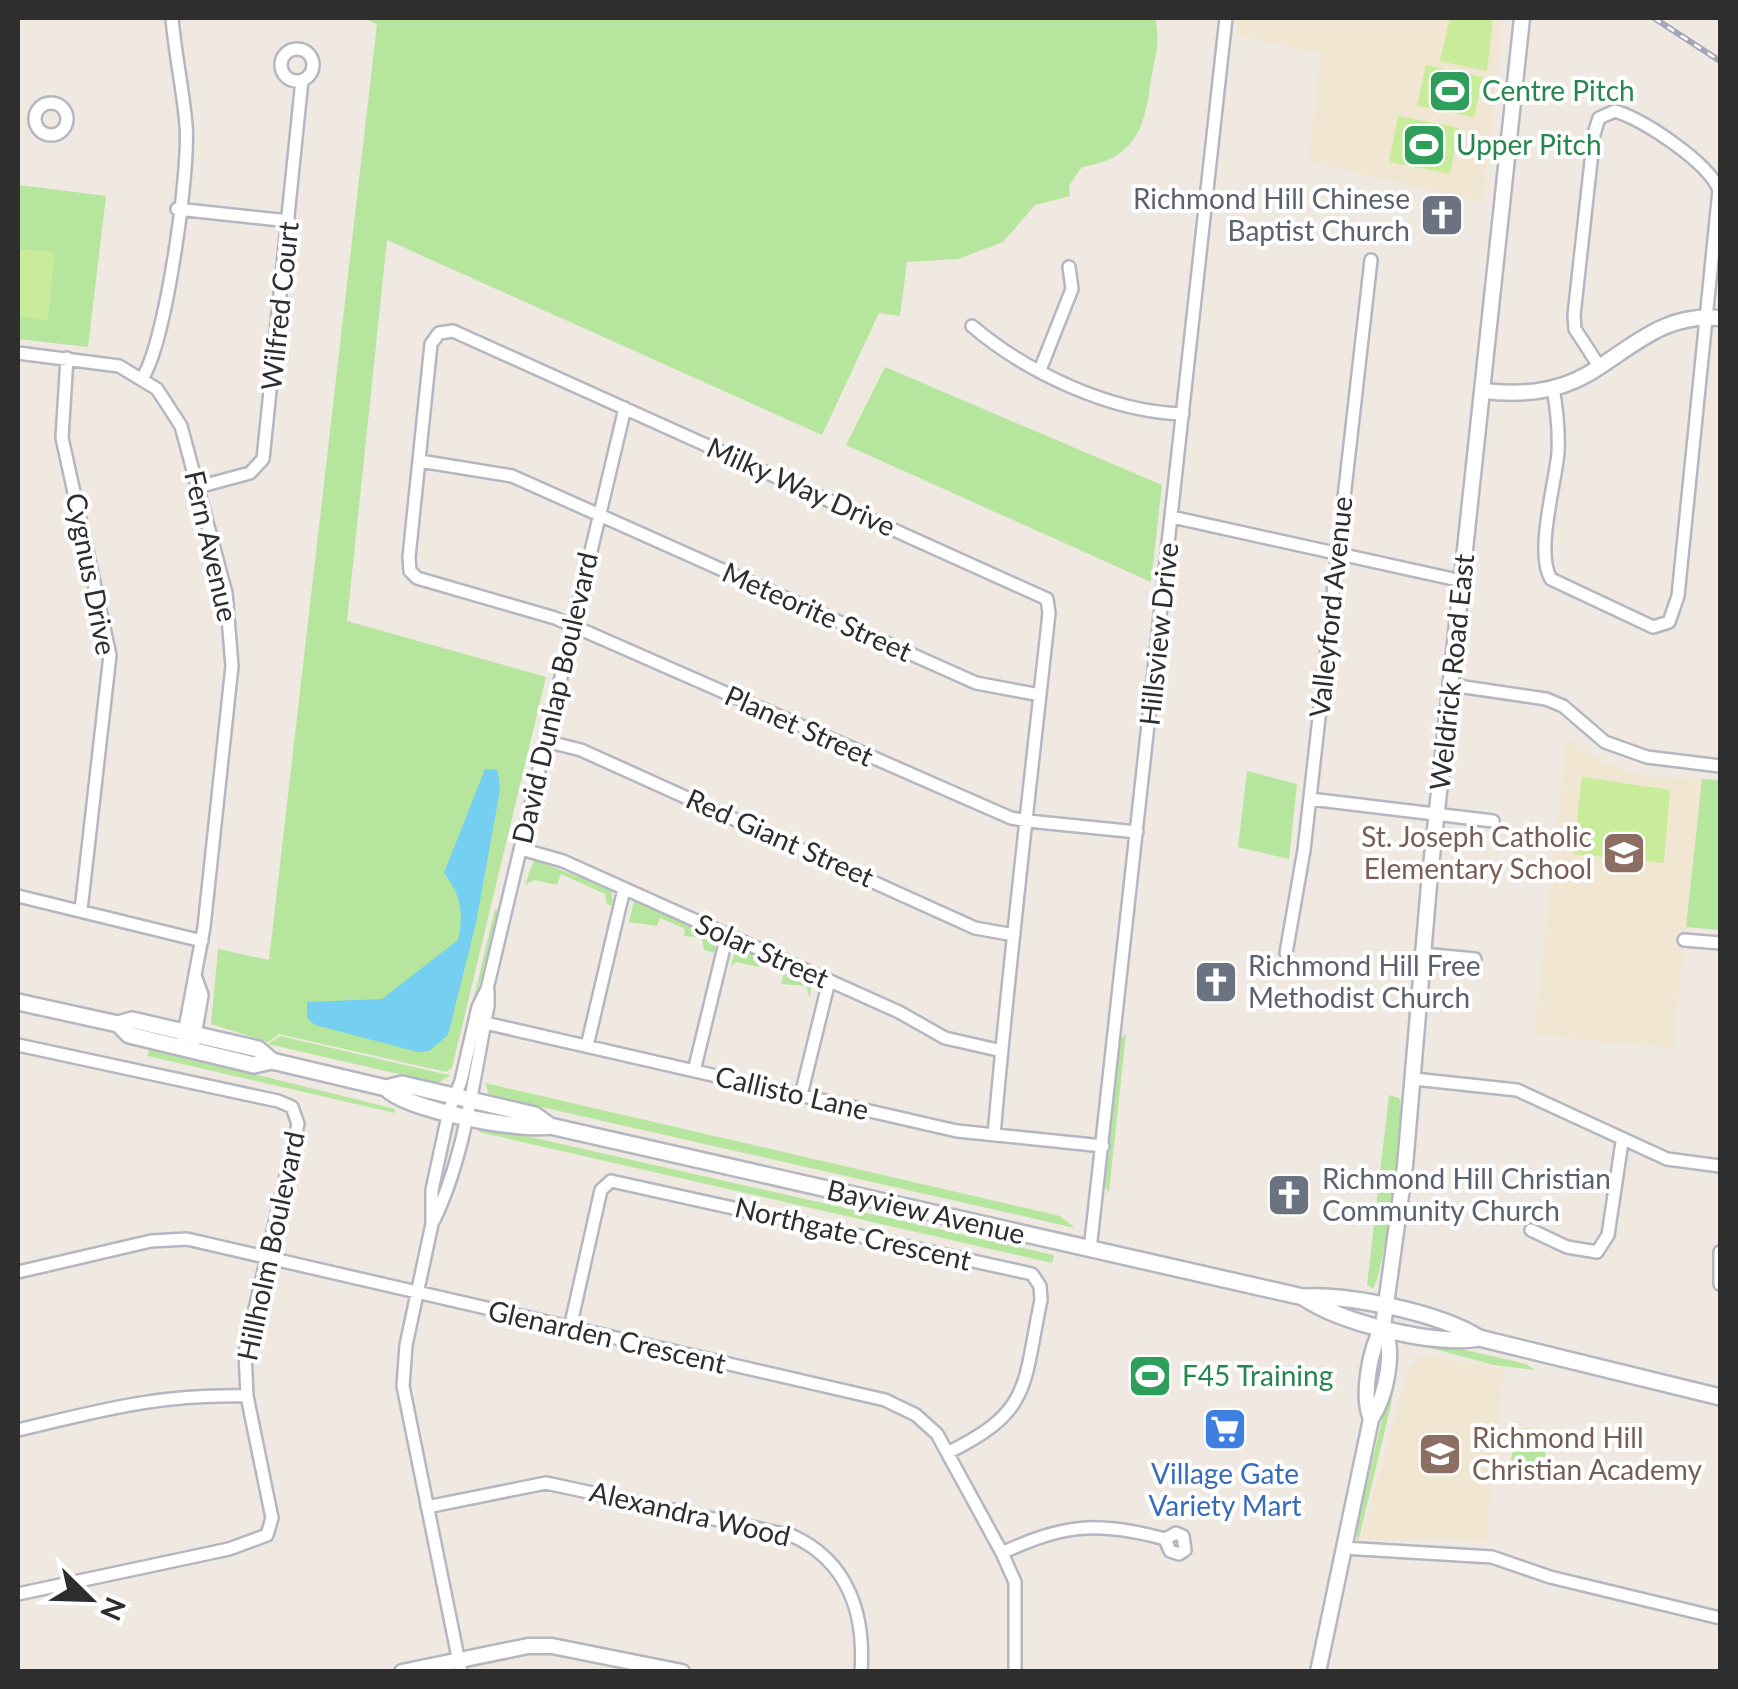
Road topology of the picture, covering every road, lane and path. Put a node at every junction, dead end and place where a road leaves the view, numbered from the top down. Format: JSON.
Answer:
{"nodes":[{"id":1,"x":172,"y":18,"type":"edge"},
{"id":2,"x":1226,"y":18,"type":"edge"},
{"id":3,"x":1522,"y":18,"type":"edge"},
{"id":4,"x":302,"y":80,"type":"dead end"},
{"id":5,"x":18,"y":118,"type":"edge"},
{"id":6,"x":34,"y":118,"type":"dead end"},
{"id":7,"x":178,"y":209,"type":"junction"},
{"id":8,"x":289,"y":221,"type":"junction"},
{"id":9,"x":1371,"y":260,"type":"dead end"},
{"id":10,"x":1070,"y":267,"type":"dead end"},
{"id":11,"x":1714,"y":317,"type":"edge"},
{"id":12,"x":972,"y":326,"type":"dead end"},
{"id":13,"x":18,"y":353,"type":"edge"},
{"id":14,"x":67,"y":358,"type":"junction"},
{"id":15,"x":1598,"y":366,"type":"junction"},
{"id":16,"x":1040,"y":370,"type":"junction"},
{"id":17,"x":143,"y":376,"type":"junction"},
{"id":18,"x":1553,"y":388,"type":"junction"},
{"id":19,"x":1482,"y":391,"type":"junction"},
{"id":20,"x":625,"y":408,"type":"junction"},
{"id":21,"x":1182,"y":414,"type":"junction"},
{"id":22,"x":420,"y":461,"type":"junction"},
{"id":23,"x":198,"y":486,"type":"junction"},
{"id":24,"x":598,"y":515,"type":"junction"},
{"id":25,"x":1172,"y":517,"type":"junction"},
{"id":26,"x":1336,"y":552,"type":"junction"},
{"id":27,"x":1462,"y":580,"type":"junction"},
{"id":28,"x":572,"y":626,"type":"junction"},
{"id":29,"x":1450,"y":684,"type":"junction"},
{"id":30,"x":1040,"y":694,"type":"junction"},
{"id":31,"x":545,"y":741,"type":"junction"},
{"id":32,"x":1720,"y":766,"type":"edge"},
{"id":33,"x":1310,"y":798,"type":"junction"},
{"id":34,"x":1436,"y":815,"type":"junction"},
{"id":35,"x":1028,"y":821,"type":"junction"},
{"id":36,"x":1493,"y":821,"type":"dead end"},
{"id":37,"x":1137,"y":832,"type":"junction"},
{"id":38,"x":521,"y":850,"type":"junction"},
{"id":39,"x":624,"y":889,"type":"junction"},
{"id":40,"x":18,"y":896,"type":"edge"},
{"id":41,"x":81,"y":910,"type":"junction"},
{"id":42,"x":727,"y":935,"type":"junction"},
{"id":43,"x":1014,"y":935,"type":"junction"},
{"id":44,"x":1684,"y":940,"type":"dead end"},
{"id":45,"x":202,"y":941,"type":"junction"},
{"id":46,"x":1720,"y":944,"type":"edge"},
{"id":47,"x":1286,"y":953,"type":"dead end"},
{"id":48,"x":1422,"y":954,"type":"junction"},
{"id":49,"x":1475,"y":959,"type":"dead end"},
{"id":50,"x":829,"y":981,"type":"junction"},
{"id":51,"x":488,"y":989,"type":"junction"},
{"id":52,"x":18,"y":1002,"type":"edge"},
{"id":53,"x":485,"y":1022,"type":"junction"},
{"id":54,"x":188,"y":1040,"type":"junction"},
{"id":55,"x":18,"y":1045,"type":"edge"},
{"id":56,"x":587,"y":1046,"type":"junction"},
{"id":57,"x":1002,"y":1051,"type":"junction"},
{"id":58,"x":694,"y":1071,"type":"junction"},
{"id":59,"x":1414,"y":1079,"type":"junction"},
{"id":60,"x":801,"y":1095,"type":"junction"},
{"id":61,"x":459,"y":1105,"type":"junction"},
{"id":62,"x":994,"y":1135,"type":"junction"},
{"id":63,"x":1622,"y":1142,"type":"junction"},
{"id":64,"x":1103,"y":1146,"type":"junction"},
{"id":65,"x":1720,"y":1166,"type":"edge"},
{"id":66,"x":1531,"y":1230,"type":"dead end"},
{"id":67,"x":1090,"y":1250,"type":"junction"},
{"id":68,"x":1720,"y":1252,"type":"edge"},
{"id":69,"x":266,"y":1260,"type":"junction"},
{"id":70,"x":18,"y":1272,"type":"edge"},
{"id":71,"x":1720,"y":1284,"type":"edge"},
{"id":72,"x":417,"y":1293,"type":"junction"},
{"id":73,"x":1303,"y":1298,"type":"junction"},
{"id":74,"x":1386,"y":1308,"type":"junction"},
{"id":75,"x":1384,"y":1326,"type":"junction"},
{"id":76,"x":570,"y":1328,"type":"junction"},
{"id":77,"x":1479,"y":1338,"type":"junction"},
{"id":78,"x":247,"y":1396,"type":"junction"},
{"id":79,"x":1720,"y":1397,"type":"edge"},
{"id":80,"x":18,"y":1430,"type":"edge"},
{"id":81,"x":949,"y":1452,"type":"junction"},
{"id":82,"x":427,"y":1507,"type":"junction"},
{"id":83,"x":1164,"y":1539,"type":"dead end"},
{"id":84,"x":1343,"y":1548,"type":"junction"},
{"id":85,"x":1002,"y":1553,"type":"junction"},
{"id":86,"x":18,"y":1594,"type":"edge"},
{"id":87,"x":1720,"y":1618,"type":"edge"},
{"id":88,"x":460,"y":1665,"type":"edge"},
{"id":89,"x":402,"y":1672,"type":"edge"},
{"id":90,"x":682,"y":1672,"type":"edge"},
{"id":91,"x":861,"y":1672,"type":"edge"},
{"id":92,"x":1015,"y":1672,"type":"edge"},
{"id":93,"x":1318,"y":1672,"type":"edge"}],
"edges":[{"from":1,"to":7,"type":"street"},
{"from":2,"to":21,"type":"street","name":"Hillsview Drive"},
{"from":3,"to":19,"type":"street","name":"Weldrick Road East"},
{"from":4,"to":8,"type":"street","name":"Wilfred Court"},
{"from":5,"to":6,"type":"street"},
{"from":7,"to":8,"type":"street"},
{"from":7,"to":17,"type":"street"},
{"from":8,"to":23,"type":"street","name":"Wilfred Court"},
{"from":9,"to":26,"type":"street","name":"Valleyford Avenue"},
{"from":10,"to":16,"type":"street"},
{"from":11,"to":15,"type":"street"},
{"from":11,"to":15,"type":"street"},
{"from":11,"to":18,"type":"street"},
{"from":12,"to":16,"type":"street"},
{"from":13,"to":14,"type":"street"},
{"from":14,"to":17,"type":"street"},
{"from":14,"to":41,"type":"street","name":"Cygnus Drive"},
{"from":15,"to":18,"type":"street"},
{"from":16,"to":21,"type":"street"},
{"from":17,"to":23,"type":"street","name":"Fern Avenue"},
{"from":18,"to":19,"type":"street"},
{"from":19,"to":27,"type":"street","name":"Weldrick Road East"},
{"from":20,"to":22,"type":"street","name":"Milky Way Drive"},
{"from":20,"to":24,"type":"street","name":"David Dunlap Boulevard"},
{"from":20,"to":30,"type":"street","name":"Milky Way Drive"},
{"from":21,"to":25,"type":"street","name":"Hillsview Drive"},
{"from":22,"to":24,"type":"street","name":"Meteorite Street"},
{"from":22,"to":28,"type":"street","name":"Milky Way Drive"},
{"from":23,"to":45,"type":"street","name":"Fern Avenue"},
{"from":24,"to":28,"type":"street","name":"David Dunlap Boulevard"},
{"from":24,"to":30,"type":"street","name":"Meteorite Street"},
{"from":25,"to":26,"type":"street"},
{"from":25,"to":37,"type":"street","name":"Hillsview Drive"},
{"from":26,"to":27,"type":"street"},
{"from":26,"to":33,"type":"street","name":"Valleyford Avenue"},
{"from":27,"to":29,"type":"street","name":"Weldrick Road East"},
{"from":28,"to":31,"type":"street","name":"David Dunlap Boulevard"},
{"from":28,"to":35,"type":"street","name":"Planet Street"},
{"from":29,"to":32,"type":"street"},
{"from":29,"to":34,"type":"street","name":"Weldrick Road East"},
{"from":30,"to":35,"type":"street","name":"Milky Way Drive"},
{"from":31,"to":38,"type":"street","name":"David Dunlap Boulevard"},
{"from":31,"to":43,"type":"street","name":"Red Giant Street"},
{"from":33,"to":34,"type":"street"},
{"from":33,"to":47,"type":"street","name":"Valleyford Avenue"},
{"from":34,"to":36,"type":"street"},
{"from":34,"to":48,"type":"street","name":"Weldrick Road East"},
{"from":35,"to":37,"type":"street","name":"Planet Street"},
{"from":35,"to":43,"type":"street","name":"Milky Way Drive"},
{"from":37,"to":64,"type":"street","name":"Hillsview Drive"},
{"from":38,"to":39,"type":"street","name":"Solar Street"},
{"from":38,"to":51,"type":"street","name":"David Dunlap Boulevard"},
{"from":39,"to":42,"type":"street","name":"Solar Street"},
{"from":39,"to":56,"type":"street"},
{"from":40,"to":41,"type":"street"},
{"from":41,"to":45,"type":"street"},
{"from":42,"to":50,"type":"street","name":"Solar Street"},
{"from":42,"to":58,"type":"street"},
{"from":43,"to":57,"type":"street","name":"Milky Way Drive"},
{"from":44,"to":46,"type":"street"},
{"from":45,"to":54,"type":"street","name":"Fern Avenue"},
{"from":48,"to":49,"type":"street"},
{"from":48,"to":59,"type":"street","name":"Weldrick Road East"},
{"from":50,"to":57,"type":"street","name":"Solar Street"},
{"from":50,"to":60,"type":"street"},
{"from":51,"to":53,"type":"street","name":"David Dunlap Boulevard"},
{"from":51,"to":61,"type":"street","name":"David Dunlap Boulevard"},
{"from":52,"to":54,"type":"main road","name":"Bayview Avenue"},
{"from":53,"to":56,"type":"street","name":"Callisto Lane"},
{"from":53,"to":61,"type":"street","name":"David Dunlap Boulevard"},
{"from":54,"to":61,"type":"main road","name":"Bayview Avenue"},
{"from":55,"to":69,"type":"street","name":"Hillholm Boulevard"},
{"from":56,"to":58,"type":"street","name":"Callisto Lane"},
{"from":57,"to":62,"type":"street","name":"Milky Way Drive"},
{"from":58,"to":60,"type":"street","name":"Callisto Lane"},
{"from":59,"to":63,"type":"street"},
{"from":59,"to":74,"type":"street","name":"Weldrick Road East"},
{"from":60,"to":62,"type":"street","name":"Callisto Lane"},
{"from":61,"to":67,"type":"main road","name":"Bayview Avenue"},
{"from":61,"to":72,"type":"street"},
{"from":62,"to":64,"type":"street","name":"Callisto Lane"},
{"from":63,"to":65,"type":"street"},
{"from":63,"to":66,"type":"street"},
{"from":64,"to":67,"type":"street","name":"Hillsview Drive"},
{"from":67,"to":73,"type":"main road","name":"Bayview Avenue"},
{"from":68,"to":71,"type":"street"},
{"from":69,"to":70,"type":"street","name":"Glenarden Crescent"},
{"from":69,"to":72,"type":"street","name":"Glenarden Crescent"},
{"from":69,"to":78,"type":"street","name":"Hillholm Boulevard"},
{"from":72,"to":76,"type":"street","name":"Glenarden Crescent"},
{"from":72,"to":82,"type":"street"},
{"from":73,"to":74,"type":"main road","name":"Bayview Avenue"},
{"from":73,"to":75,"type":"main road","name":"Bayview Avenue"},
{"from":74,"to":75,"type":"street","name":"Weldrick Road East"},
{"from":74,"to":77,"type":"main road","name":"Bayview Avenue"},
{"from":75,"to":77,"type":"main road","name":"Bayview Avenue"},
{"from":75,"to":84,"type":"street","name":"Weldrick Road East"},
{"from":76,"to":81,"type":"street","name":"Glenarden Crescent"},
{"from":76,"to":81,"type":"street","name":"Northgate Crescent"},
{"from":77,"to":79,"type":"main road","name":"Bayview Avenue"},
{"from":78,"to":80,"type":"street"},
{"from":78,"to":86,"type":"street","name":"Hillholm Boulevard"},
{"from":81,"to":85,"type":"street","name":"Glenarden Crescent"},
{"from":82,"to":88,"type":"street"},
{"from":82,"to":91,"type":"street","name":"Alexandra Wood"},
{"from":83,"to":85,"type":"street"},
{"from":84,"to":87,"type":"street"},
{"from":84,"to":93,"type":"street","name":"Weldrick Road East"},
{"from":85,"to":92,"type":"street","name":"Glenarden Crescent"},
{"from":88,"to":89,"type":"street"},
{"from":88,"to":90,"type":"street"}]}
